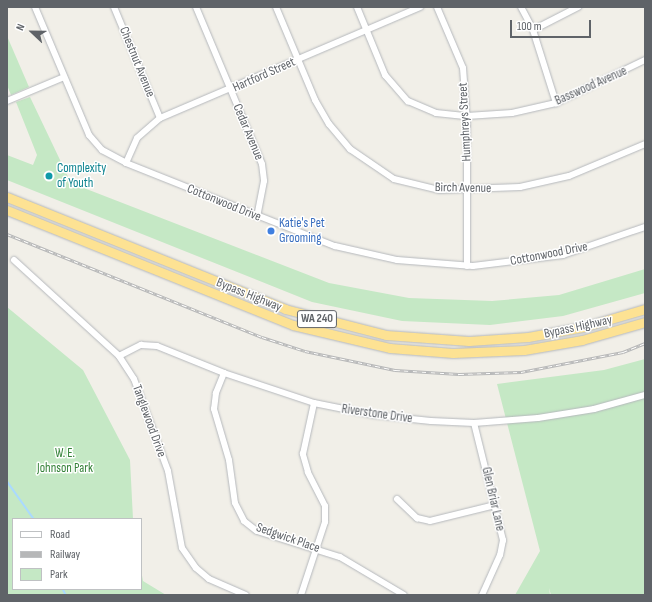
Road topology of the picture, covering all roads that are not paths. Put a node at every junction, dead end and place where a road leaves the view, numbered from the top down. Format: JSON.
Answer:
{"nodes":[{"id":1,"x":35,"y":7,"type":"edge"},
{"id":2,"x":114,"y":7,"type":"edge"},
{"id":3,"x":196,"y":7,"type":"edge"},
{"id":4,"x":276,"y":7,"type":"edge"},
{"id":5,"x":357,"y":7,"type":"edge"},
{"id":6,"x":420,"y":7,"type":"edge"},
{"id":7,"x":437,"y":7,"type":"edge"},
{"id":8,"x":521,"y":7,"type":"edge"},
{"id":9,"x":578,"y":7,"type":"edge"},
{"id":10,"x":533,"y":30,"type":"junction"},
{"id":11,"x":367,"y":31,"type":"junction"},
{"id":12,"x":298,"y":60,"type":"junction"},
{"id":13,"x":645,"y":60,"type":"edge"},
{"id":14,"x":64,"y":77,"type":"junction"},
{"id":15,"x":230,"y":90,"type":"junction"},
{"id":16,"x":7,"y":101,"type":"edge"},
{"id":17,"x":556,"y":103,"type":"junction"},
{"id":18,"x":467,"y":116,"type":"junction"},
{"id":19,"x":160,"y":118,"type":"junction"},
{"id":20,"x":645,"y":144,"type":"edge"},
{"id":21,"x":126,"y":163,"type":"junction"},
{"id":22,"x":468,"y":190,"type":"junction"},
{"id":23,"x":7,"y":197,"type":"edge"},
{"id":24,"x":7,"y":210,"type":"edge"},
{"id":25,"x":257,"y":216,"type":"junction"},
{"id":26,"x":645,"y":227,"type":"edge"},
{"id":27,"x":14,"y":260,"type":"dead end"},
{"id":28,"x":467,"y":266,"type":"junction"},
{"id":29,"x":645,"y":309,"type":"edge"},
{"id":30,"x":645,"y":322,"type":"edge"},
{"id":31,"x":119,"y":356,"type":"junction"},
{"id":32,"x":224,"y":373,"type":"junction"},
{"id":33,"x":645,"y":395,"type":"edge"},
{"id":34,"x":314,"y":403,"type":"junction"},
{"id":35,"x":474,"y":423,"type":"junction"},
{"id":36,"x":397,"y":499,"type":"dead end"},
{"id":37,"x":495,"y":505,"type":"junction"},
{"id":38,"x":316,"y":548,"type":"junction"},
{"id":39,"x":246,"y":595,"type":"edge"},
{"id":40,"x":301,"y":595,"type":"edge"},
{"id":41,"x":404,"y":595,"type":"edge"},
{"id":42,"x":482,"y":595,"type":"edge"}],
"edges":[{"from":1,"to":14,"type":"street","name":"Cottonwood Drive"},
{"from":2,"to":19,"type":"street","name":"Chestnut Avenue"},
{"from":3,"to":15,"type":"street","name":"Cedar Avenue"},
{"from":4,"to":12,"type":"street","name":"Birch Avenue"},
{"from":5,"to":11,"type":"street","name":"Basswood Avenue"},
{"from":6,"to":11,"type":"street","name":"Hartford Street"},
{"from":7,"to":18,"type":"street","name":"Humphreys Street"},
{"from":8,"to":10,"type":"street"},
{"from":9,"to":10,"type":"street"},
{"from":10,"to":17,"type":"street"},
{"from":11,"to":12,"type":"street","name":"Hartford Street"},
{"from":11,"to":18,"type":"street","name":"Basswood Avenue"},
{"from":12,"to":15,"type":"street","name":"Hartford Street"},
{"from":12,"to":22,"type":"street","name":"Birch Avenue"},
{"from":13,"to":17,"type":"street","name":"Basswood Avenue"},
{"from":14,"to":16,"type":"street"},
{"from":14,"to":21,"type":"street","name":"Cottonwood Drive"},
{"from":15,"to":19,"type":"street","name":"Hartford Street"},
{"from":15,"to":25,"type":"street","name":"Cedar Avenue"},
{"from":17,"to":18,"type":"street","name":"Basswood Avenue"},
{"from":18,"to":22,"type":"street","name":"Humphreys Street"},
{"from":19,"to":21,"type":"street","name":"Hartford Street"},
{"from":20,"to":22,"type":"street","name":"Birch Avenue"},
{"from":21,"to":25,"type":"street","name":"Cottonwood Drive"},
{"from":22,"to":28,"type":"street","name":"Humphreys Street"},
{"from":23,"to":29,"type":"highway","name":"Bypass Highway","number":"WA 240"},
{"from":24,"to":30,"type":"highway","name":"Bypass Highway","number":"WA 240"},
{"from":25,"to":28,"type":"street","name":"Cottonwood Drive"},
{"from":26,"to":28,"type":"street","name":"Cottonwood Drive"},
{"from":27,"to":31,"type":"street","name":"Tanglewood Drive"},
{"from":31,"to":32,"type":"street","name":"Riverstone Drive"},
{"from":31,"to":39,"type":"street","name":"Tanglewood Drive"},
{"from":32,"to":34,"type":"street","name":"Riverstone Drive"},
{"from":32,"to":38,"type":"street","name":"Sedgwick Place"},
{"from":33,"to":35,"type":"street","name":"Riverstone Drive"},
{"from":34,"to":35,"type":"street","name":"Riverstone Drive"},
{"from":34,"to":38,"type":"street"},
{"from":35,"to":37,"type":"street","name":"Glen Briar Lane"},
{"from":36,"to":37,"type":"street"},
{"from":37,"to":42,"type":"street","name":"Glen Briar Lane"},
{"from":38,"to":40,"type":"street"},
{"from":38,"to":41,"type":"street","name":"Sedgwick Place"}]}
